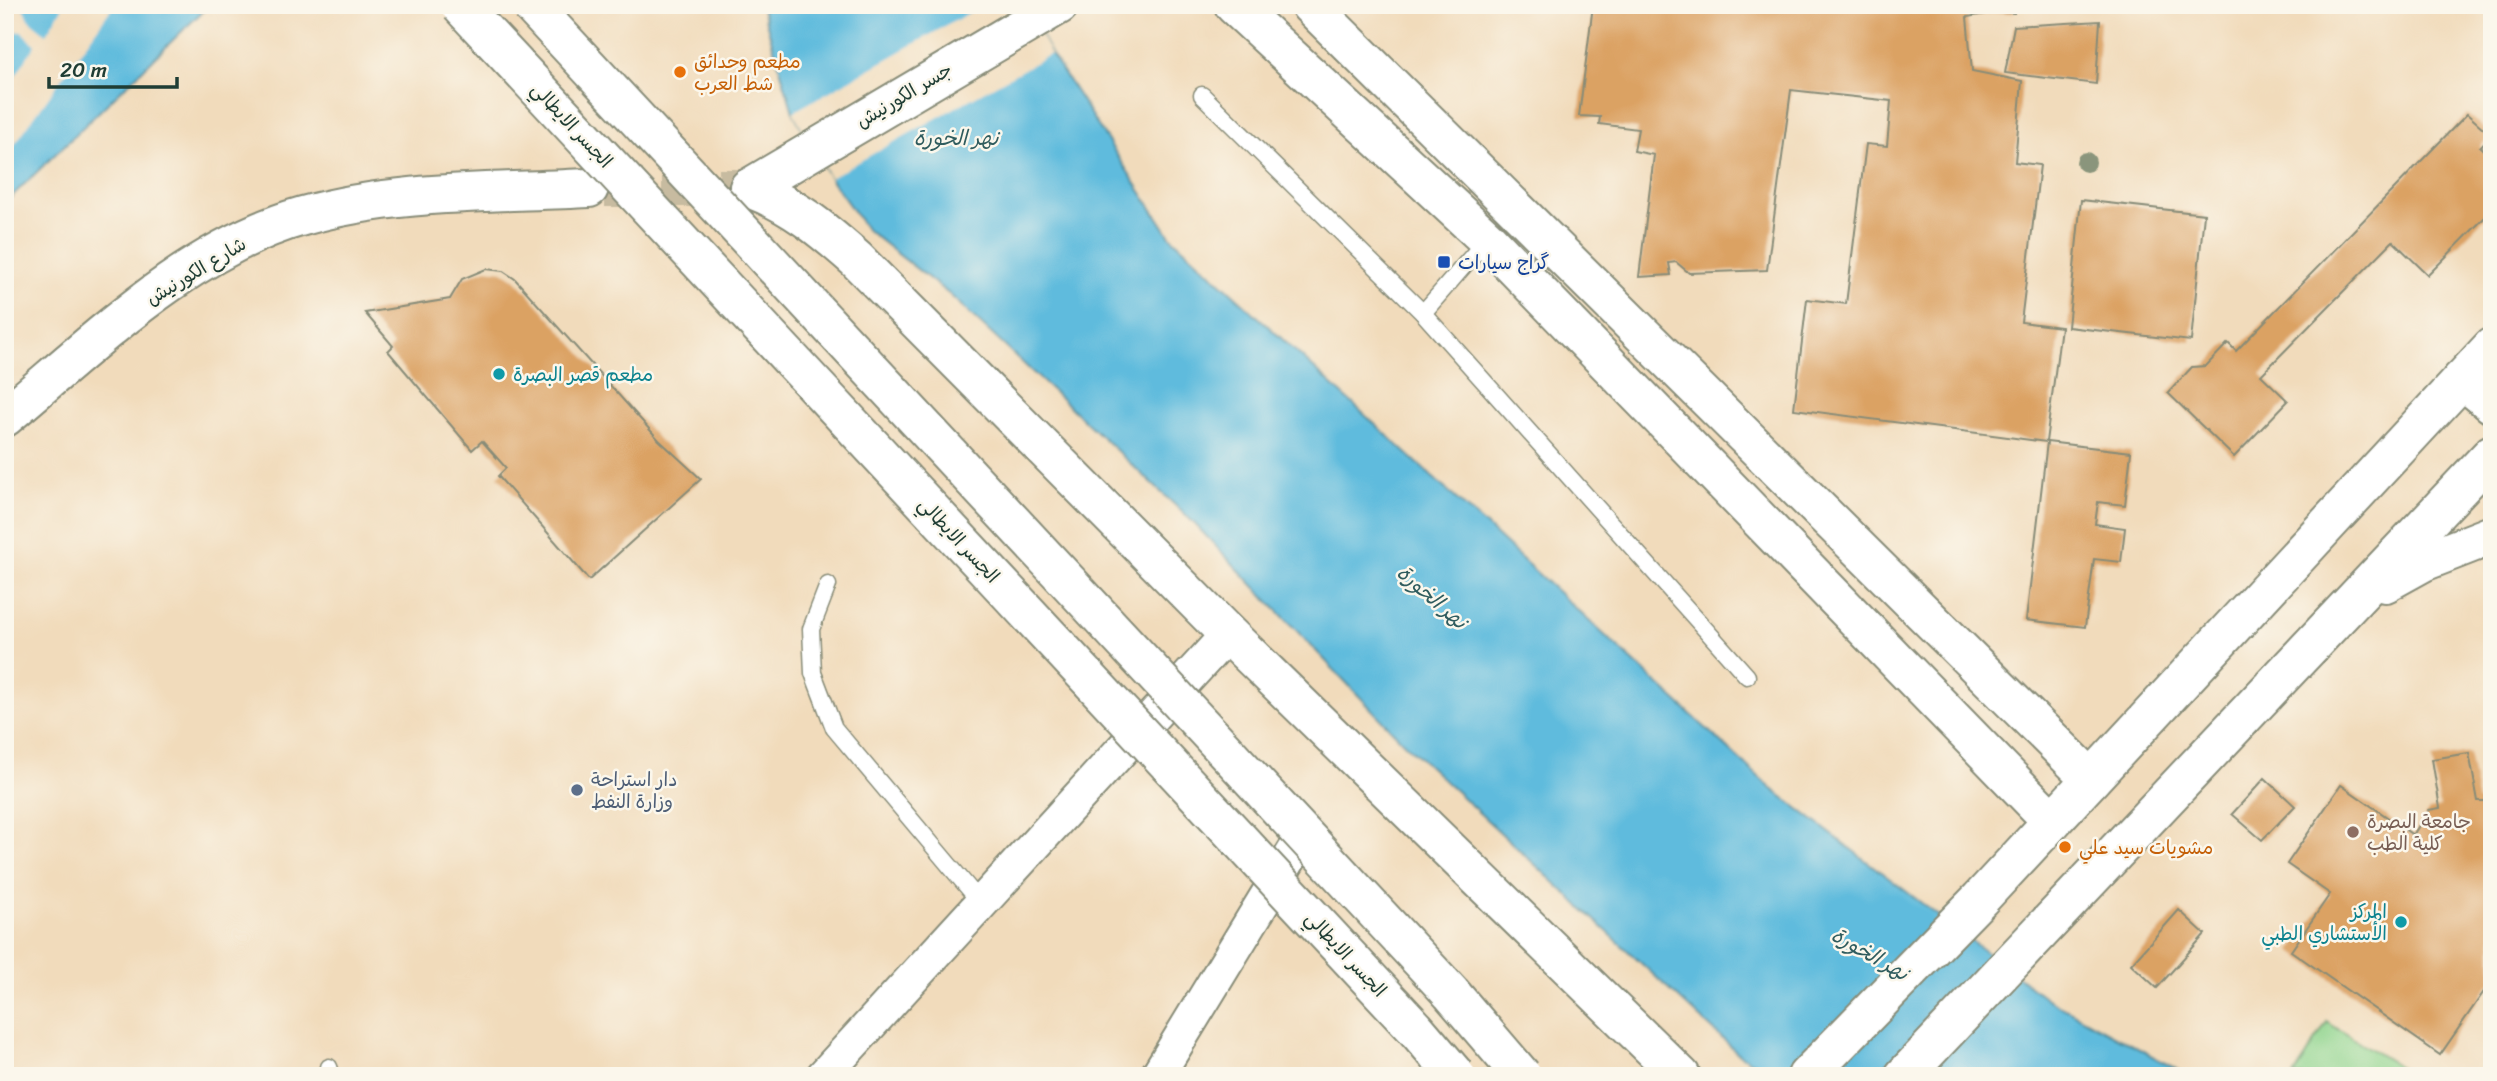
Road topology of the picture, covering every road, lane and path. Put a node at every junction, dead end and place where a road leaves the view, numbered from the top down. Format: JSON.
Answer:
{"nodes":[{"id":1,"x":460,"y":5,"type":"edge"},
{"id":2,"x":531,"y":5,"type":"edge"},
{"id":3,"x":1234,"y":5,"type":"edge"},
{"id":4,"x":1310,"y":5,"type":"edge"},
{"id":5,"x":1046,"y":12,"type":"edge"},
{"id":6,"x":1202,"y":95,"type":"dead end"},
{"id":7,"x":589,"y":188,"type":"tunnel mouth"},
{"id":8,"x":1486,"y":239,"type":"junction"},
{"id":9,"x":1423,"y":313,"type":"junction"},
{"id":10,"x":2492,"y":347,"type":"edge"},
{"id":11,"x":2462,"y":379,"type":"junction"},
{"id":12,"x":2492,"y":404,"type":"edge"},
{"id":13,"x":5,"y":417,"type":"edge"},
{"id":14,"x":2492,"y":454,"type":"edge"},
{"id":15,"x":2492,"y":535,"type":"edge"},
{"id":16,"x":828,"y":585,"type":"dead end"},
{"id":17,"x":2355,"y":600,"type":"junction"},
{"id":18,"x":1228,"y":634,"type":"junction"},
{"id":19,"x":1747,"y":676,"type":"dead end"},
{"id":20,"x":2091,"y":779,"type":"junction"},
{"id":21,"x":2052,"y":821,"type":"junction"},
{"id":22,"x":1304,"y":835,"type":"junction"},
{"id":23,"x":981,"y":903,"type":"junction"},
{"id":24,"x":823,"y":1076,"type":"edge"},
{"id":25,"x":1157,"y":1076,"type":"edge"},
{"id":26,"x":1456,"y":1076,"type":"edge"},
{"id":27,"x":1522,"y":1076,"type":"edge"},
{"id":28,"x":1681,"y":1076,"type":"edge"},
{"id":29,"x":1807,"y":1076,"type":"edge"},
{"id":30,"x":1905,"y":1076,"type":"edge"}],
"edges":[{"from":1,"to":26,"type":"main road","name":"الجسر الايطالي","bridge":true},
{"from":2,"to":22,"type":"main road","bridge":true},
{"from":3,"to":8,"type":"main road"},
{"from":4,"to":20,"type":"main road"},
{"from":5,"to":18,"type":"main road","name":"جسر الكورنيش"},
{"from":6,"to":9,"type":"lane"},
{"from":7,"to":13,"type":"main road","name":"شارع الكورنيش"},
{"from":8,"to":9,"type":"lane"},
{"from":8,"to":21,"type":"main road"},
{"from":9,"to":19,"type":"lane"},
{"from":10,"to":11,"type":"main road"},
{"from":11,"to":12,"type":"main road"},
{"from":11,"to":20,"type":"main road"},
{"from":14,"to":17,"type":"main road"},
{"from":15,"to":17,"type":"main road"},
{"from":16,"to":23,"type":"lane"},
{"from":17,"to":30,"type":"main road"},
{"from":18,"to":23,"type":"street"},
{"from":18,"to":28,"type":"main road"},
{"from":20,"to":21,"type":"main road"},
{"from":21,"to":29,"type":"main road"},
{"from":22,"to":25,"type":"street"},
{"from":22,"to":27,"type":"main road","bridge":true},
{"from":23,"to":24,"type":"street"}]}
